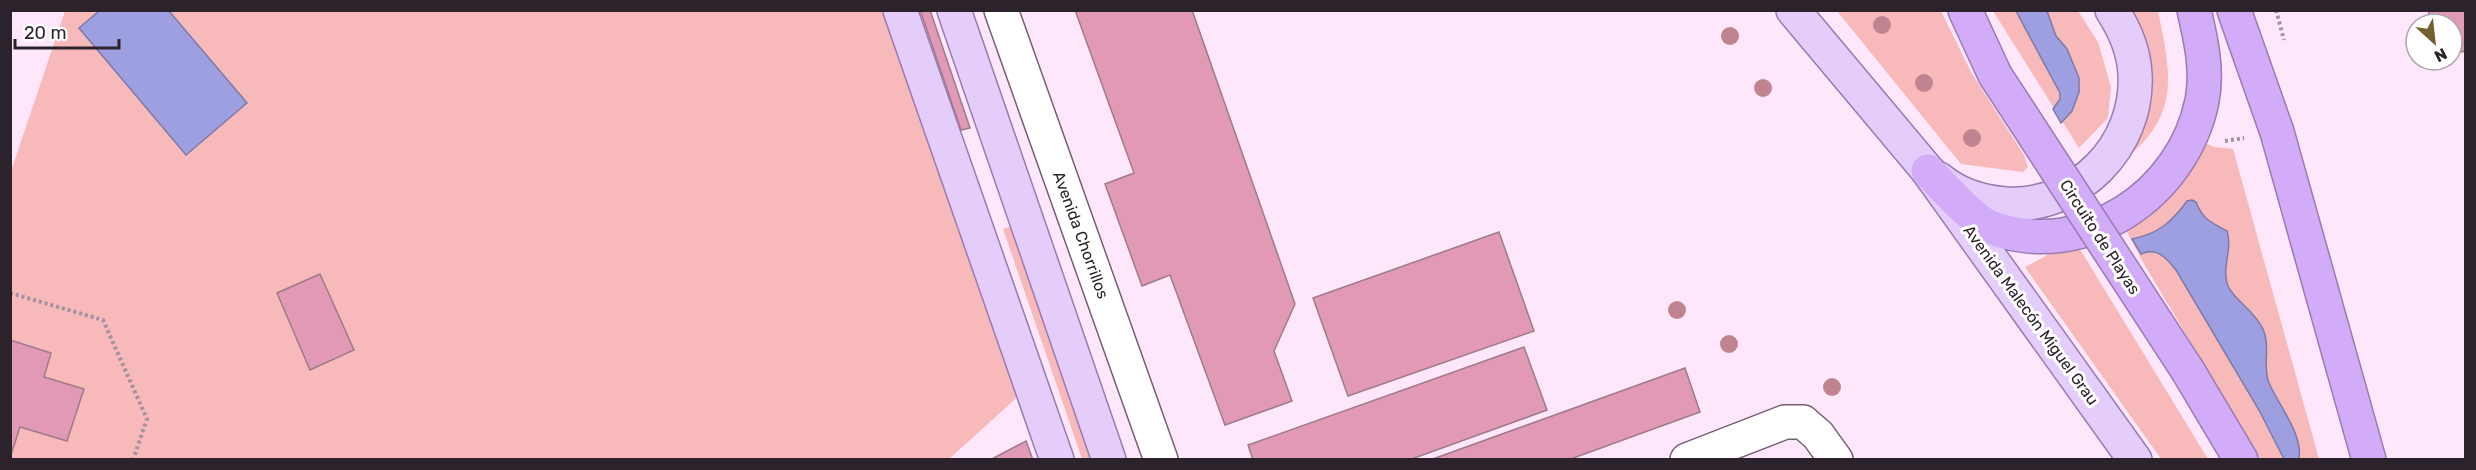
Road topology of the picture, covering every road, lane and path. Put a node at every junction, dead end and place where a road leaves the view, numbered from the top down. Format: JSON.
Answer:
{"nodes":[{"id":1,"x":900,"y":10,"type":"edge"},
{"id":2,"x":954,"y":10,"type":"edge"},
{"id":3,"x":1001,"y":10,"type":"edge"},
{"id":4,"x":1794,"y":10,"type":"edge"},
{"id":5,"x":1965,"y":10,"type":"edge"},
{"id":6,"x":2112,"y":10,"type":"edge"},
{"id":7,"x":2194,"y":10,"type":"edge"},
{"id":8,"x":2234,"y":10,"type":"edge"},
{"id":9,"x":1009,"y":168,"type":"junction"},
{"id":10,"x":1928,"y":171,"type":"junction"},
{"id":11,"x":961,"y":186,"type":"junction"},
{"id":12,"x":10,"y":293,"type":"edge"},
{"id":13,"x":133,"y":459,"type":"edge"},
{"id":14,"x":1057,"y":459,"type":"edge"},
{"id":15,"x":1109,"y":459,"type":"edge"},
{"id":16,"x":1161,"y":459,"type":"edge"},
{"id":17,"x":1687,"y":459,"type":"edge"},
{"id":18,"x":1836,"y":459,"type":"edge"},
{"id":19,"x":2135,"y":459,"type":"edge"},
{"id":20,"x":2241,"y":459,"type":"edge"},
{"id":21,"x":2369,"y":459,"type":"edge"}],
"edges":[{"from":1,"to":11,"type":"main road"},
{"from":2,"to":9,"type":"main road"},
{"from":3,"to":16,"type":"street","name":"Avenida Chorrillos"},
{"from":4,"to":10,"type":"main road","name":"Avenida Malecón Miguel Grau"},
{"from":5,"to":20,"type":"highway","name":"Circuito de Playas","bridge":true},
{"from":6,"to":10,"type":"main road","name":"Avenida Malecón Miguel Grau"},
{"from":7,"to":10,"type":"highway"},
{"from":8,"to":21,"type":"highway"},
{"from":9,"to":11,"type":"main road"},
{"from":9,"to":15,"type":"main road"},
{"from":10,"to":19,"type":"main road","name":"Avenida Malecón Miguel Grau"},
{"from":11,"to":14,"type":"main road"},
{"from":12,"to":13,"type":"path"},
{"from":17,"to":18,"type":"street"}]}
